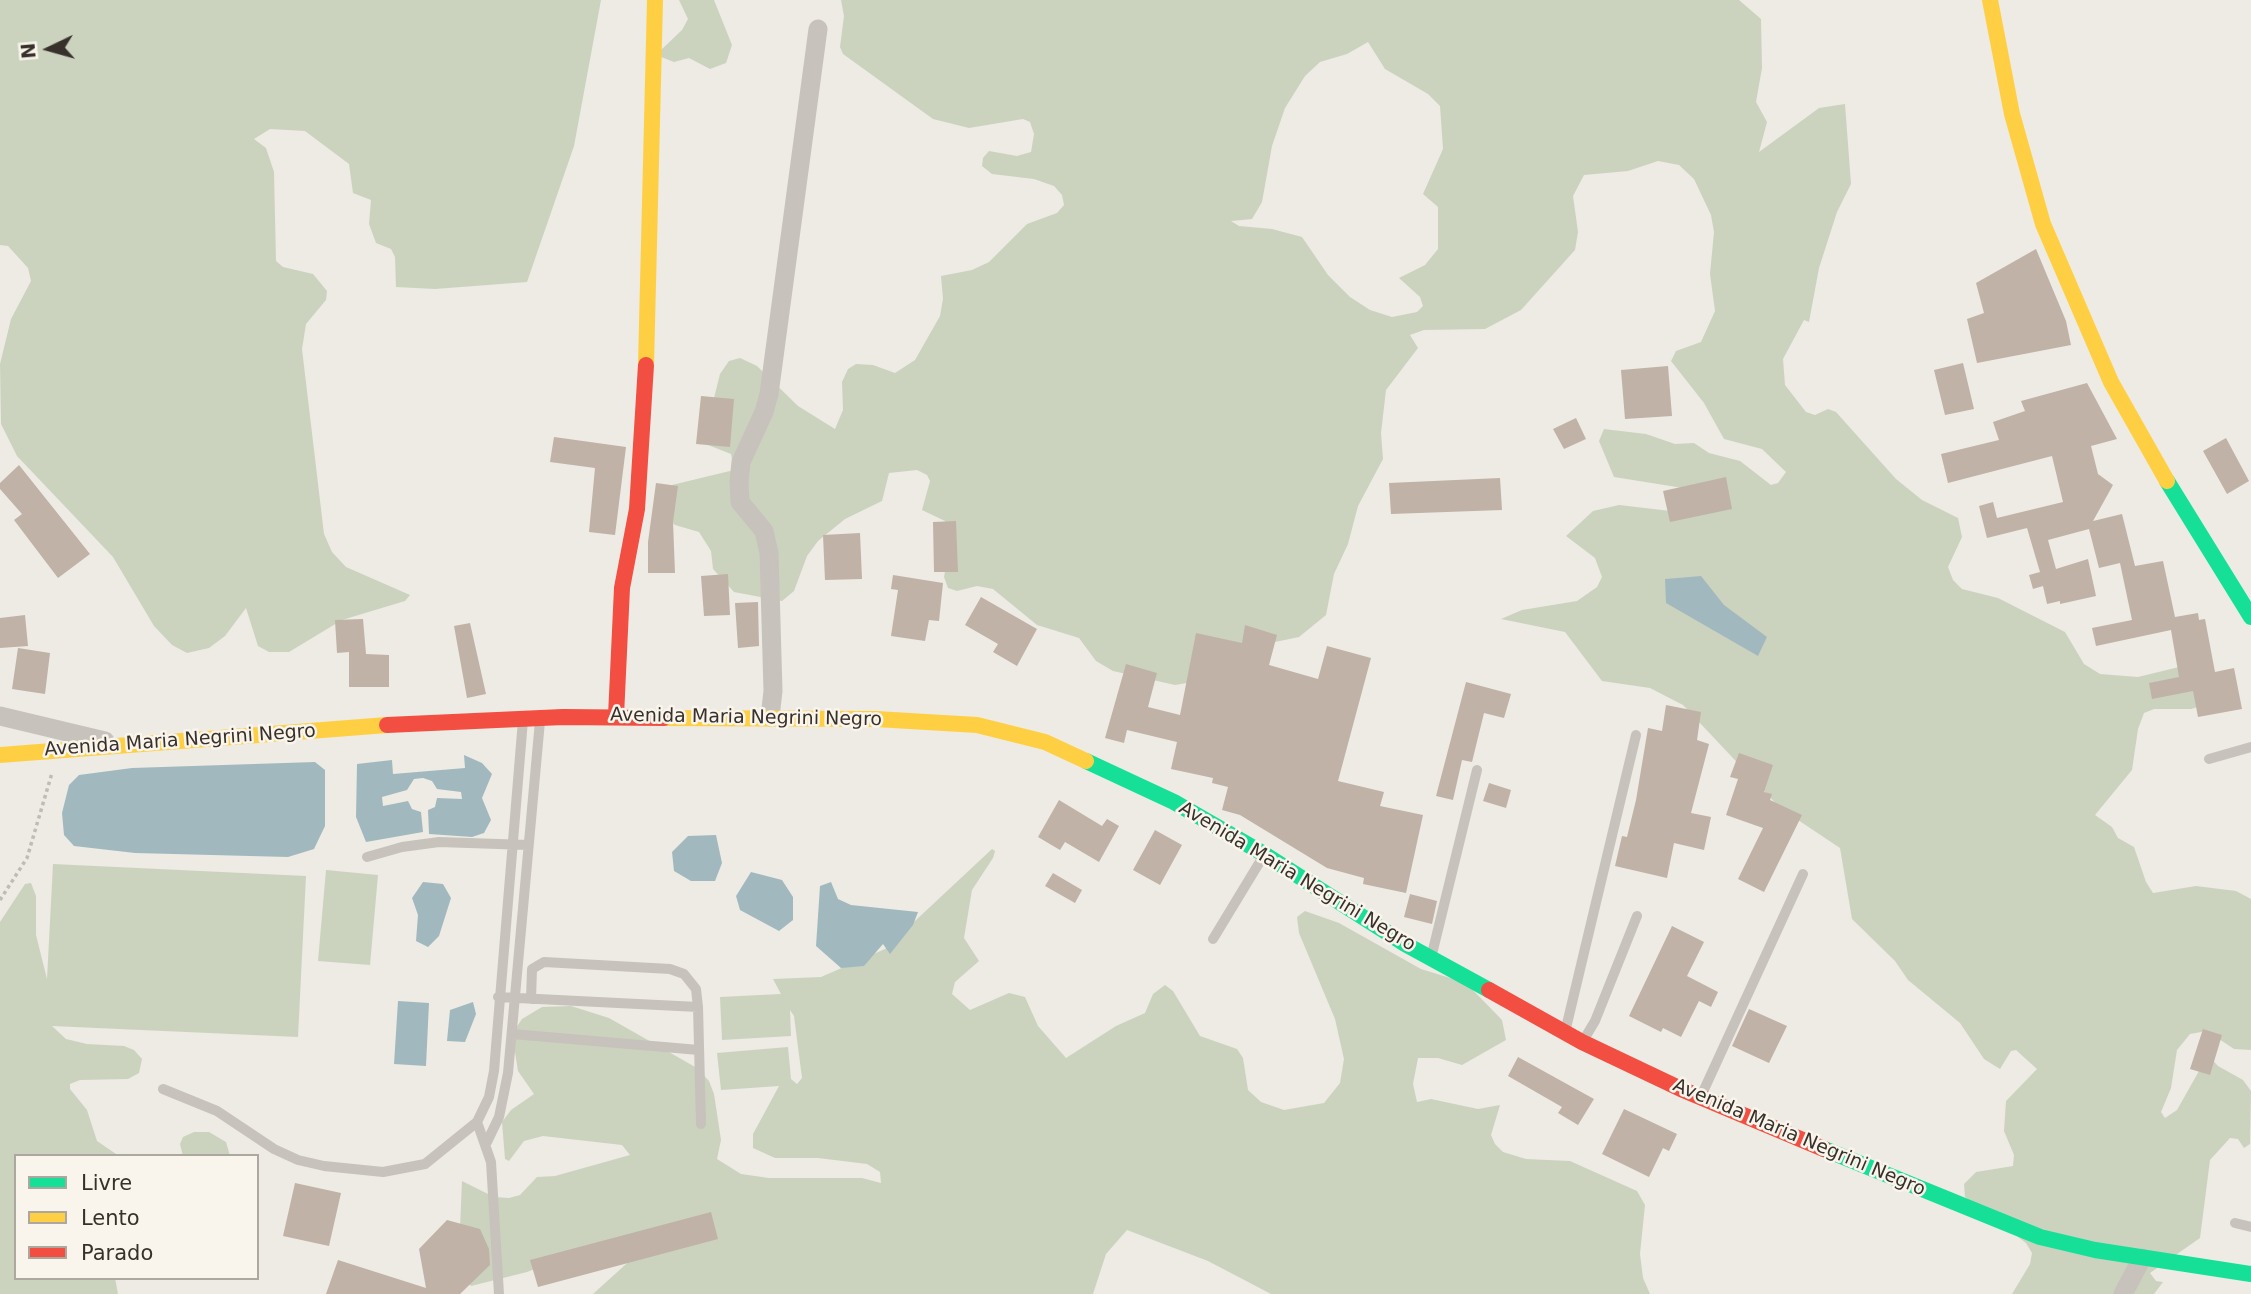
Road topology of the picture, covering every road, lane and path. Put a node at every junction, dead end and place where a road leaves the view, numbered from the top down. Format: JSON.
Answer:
{"nodes":[{"id":1,"x":655,"y":0,"type":"edge"},
{"id":2,"x":1990,"y":0,"type":"edge"},
{"id":3,"x":818,"y":29,"type":"dead end"},
{"id":4,"x":2251,"y":617,"type":"edge"},
{"id":5,"x":0,"y":716,"type":"edge"},
{"id":6,"x":616,"y":716,"type":"junction"},
{"id":7,"x":523,"y":718,"type":"junction"},
{"id":8,"x":541,"y":718,"type":"junction"},
{"id":9,"x":770,"y":718,"type":"junction"},
{"id":10,"x":1636,"y":735,"type":"dead end"},
{"id":11,"x":123,"y":746,"type":"junction"},
{"id":12,"x":2251,"y":747,"type":"edge"},
{"id":13,"x":59,"y":751,"type":"junction"},
{"id":14,"x":0,"y":755,"type":"edge"},
{"id":15,"x":2209,"y":759,"type":"dead end"},
{"id":16,"x":1477,"y":770,"type":"dead end"},
{"id":17,"x":511,"y":843,"type":"junction"},
{"id":18,"x":528,"y":845,"type":"junction"},
{"id":19,"x":1264,"y":854,"type":"junction"},
{"id":20,"x":367,"y":856,"type":"dead end"},
{"id":21,"x":1803,"y":874,"type":"dead end"},
{"id":22,"x":0,"y":901,"type":"edge"},
{"id":23,"x":1637,"y":916,"type":"dead end"},
{"id":24,"x":1213,"y":939,"type":"dead end"},
{"id":25,"x":1431,"y":958,"type":"junction"},
{"id":26,"x":498,"y":997,"type":"junction"},
{"id":27,"x":516,"y":998,"type":"junction"},
{"id":28,"x":531,"y":999,"type":"junction"},
{"id":29,"x":698,"y":1007,"type":"junction"},
{"id":30,"x":1565,"y":1032,"type":"junction"},
{"id":31,"x":512,"y":1034,"type":"junction"},
{"id":32,"x":1582,"y":1042,"type":"junction"},
{"id":33,"x":699,"y":1050,"type":"junction"},
{"id":34,"x":163,"y":1089,"type":"dead end"},
{"id":35,"x":1700,"y":1097,"type":"junction"},
{"id":36,"x":477,"y":1122,"type":"junction"},
{"id":37,"x":701,"y":1124,"type":"dead end"},
{"id":38,"x":487,"y":1142,"type":"junction"},
{"id":39,"x":2235,"y":1223,"type":"dead end"},
{"id":40,"x":2251,"y":1227,"type":"edge"},
{"id":41,"x":2142,"y":1258,"type":"junction"},
{"id":42,"x":2251,"y":1274,"type":"edge"},
{"id":43,"x":499,"y":1294,"type":"edge"},
{"id":44,"x":2123,"y":1294,"type":"edge"}],
"edges":[{"from":1,"to":6,"type":"street"},
{"from":2,"to":4,"type":"street"},
{"from":3,"to":9,"type":"street"},
{"from":5,"to":11,"type":"street"},
{"from":6,"to":8,"type":"street","name":"Avenida Maria Negrini Negro"},
{"from":6,"to":9,"type":"street","name":"Avenida Maria Negrini Negro"},
{"from":7,"to":8,"type":"street","name":"Avenida Maria Negrini Negro"},
{"from":7,"to":11,"type":"street","name":"Avenida Maria Negrini Negro"},
{"from":7,"to":17,"type":"lane"},
{"from":8,"to":18,"type":"lane"},
{"from":9,"to":19,"type":"street","name":"Avenida Maria Negrini Negro"},
{"from":10,"to":30,"type":"lane"},
{"from":11,"to":13,"type":"street","name":"Avenida Maria Negrini Negro"},
{"from":12,"to":15,"type":"lane"},
{"from":13,"to":14,"type":"street","name":"Avenida Maria Negrini Negro"},
{"from":13,"to":22,"type":"path"},
{"from":16,"to":25,"type":"lane"},
{"from":17,"to":18,"type":"lane"},
{"from":17,"to":20,"type":"lane"},
{"from":17,"to":26,"type":"lane"},
{"from":18,"to":27,"type":"lane"},
{"from":19,"to":24,"type":"lane"},
{"from":19,"to":25,"type":"street","name":"Avenida Maria Negrini Negro"},
{"from":21,"to":35,"type":"lane"},
{"from":23,"to":32,"type":"lane"},
{"from":25,"to":30,"type":"street","name":"Avenida Maria Negrini Negro"},
{"from":26,"to":27,"type":"lane"},
{"from":26,"to":36,"type":"lane"},
{"from":27,"to":28,"type":"lane"},
{"from":27,"to":31,"type":"lane"},
{"from":28,"to":29,"type":"lane"},
{"from":28,"to":29,"type":"lane"},
{"from":29,"to":33,"type":"lane"},
{"from":30,"to":32,"type":"street","name":"Avenida Maria Negrini Negro"},
{"from":31,"to":33,"type":"lane"},
{"from":31,"to":38,"type":"lane"},
{"from":32,"to":35,"type":"street","name":"Avenida Maria Negrini Negro"},
{"from":33,"to":37,"type":"lane"},
{"from":34,"to":36,"type":"lane"},
{"from":35,"to":41,"type":"street","name":"Avenida Maria Negrini Negro"},
{"from":36,"to":38,"type":"lane"},
{"from":38,"to":43,"type":"lane"},
{"from":39,"to":40,"type":"lane"},
{"from":41,"to":42,"type":"street","name":"Avenida Maria Negrini Negro"},
{"from":41,"to":44,"type":"street"}]}
